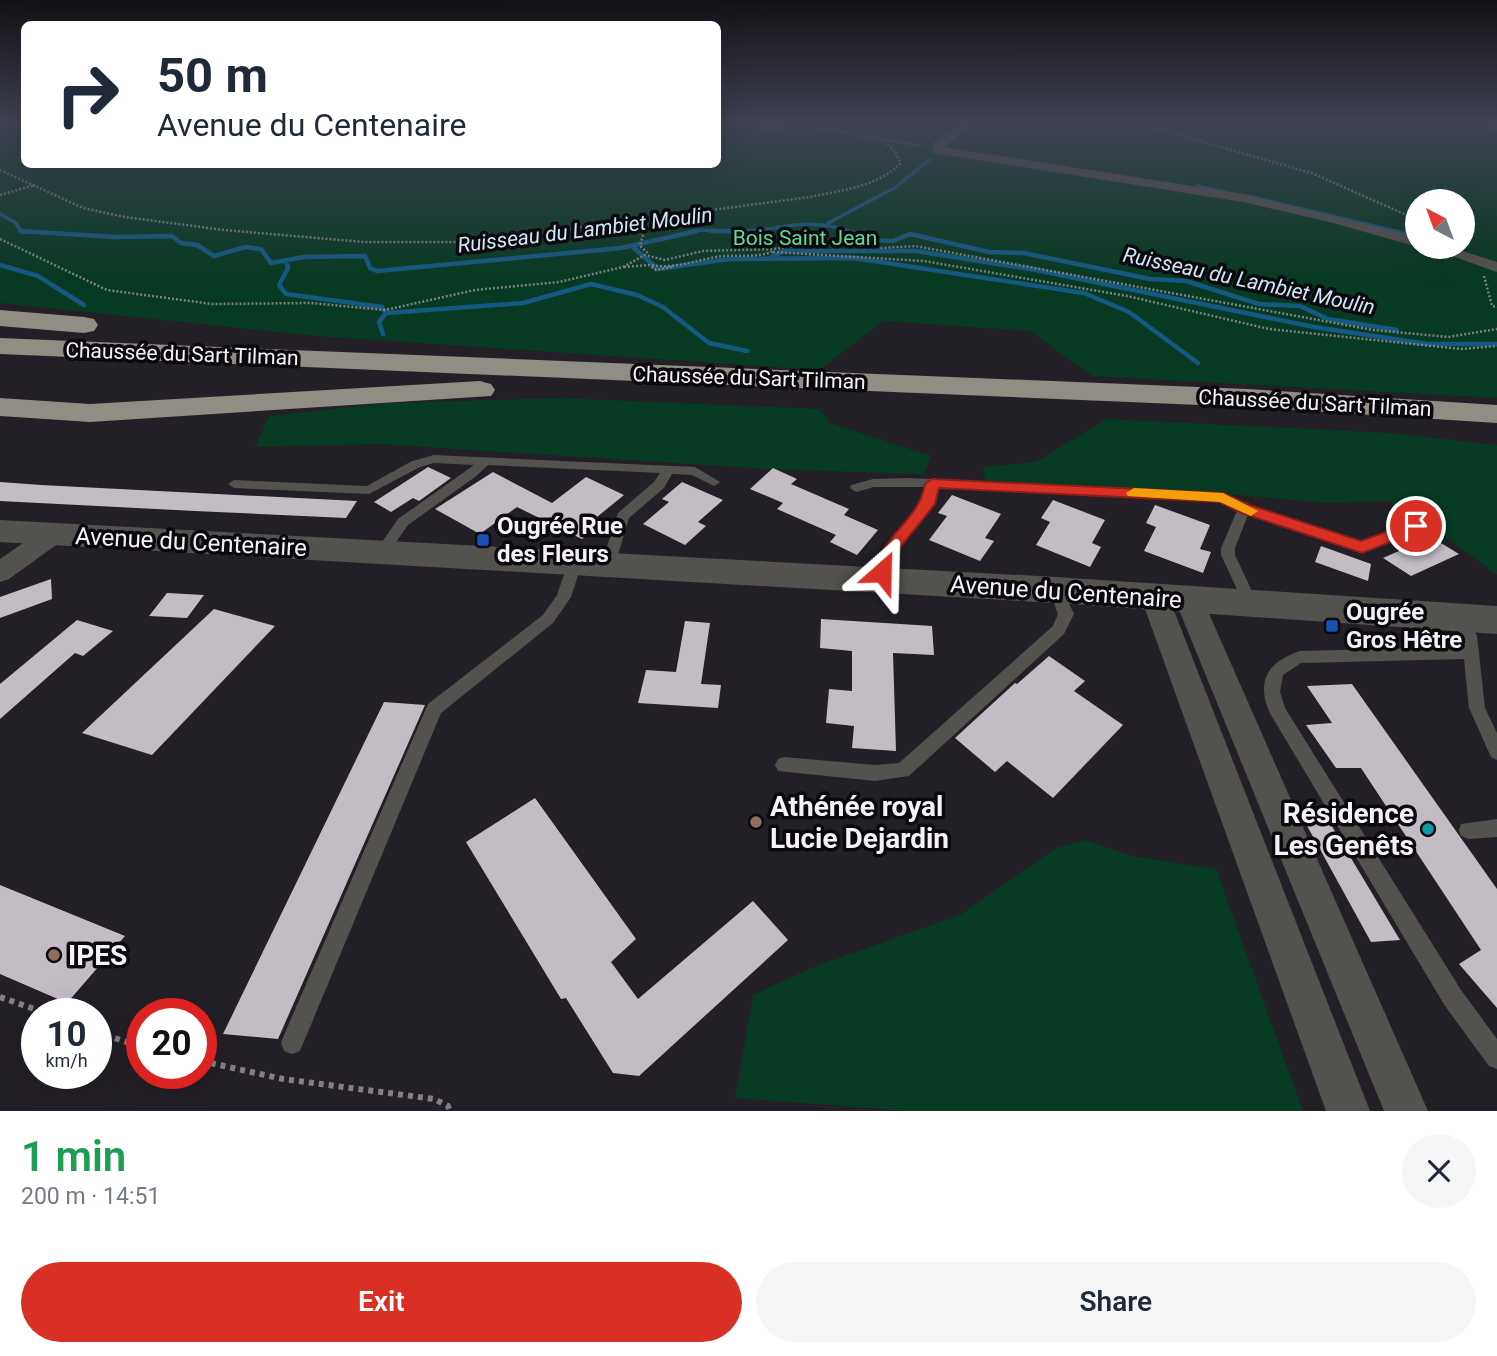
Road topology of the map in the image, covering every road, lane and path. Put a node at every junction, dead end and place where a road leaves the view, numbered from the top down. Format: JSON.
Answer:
{"nodes":[{"id":1,"x":12,"y":175,"type":"edge"},
{"id":2,"x":887,"y":175,"type":"edge"},
{"id":3,"x":1088,"y":175,"type":"edge"},
{"id":4,"x":1316,"y":175,"type":"edge"},
{"id":5,"x":36,"y":185,"type":"junction"},
{"id":6,"x":0,"y":195,"type":"edge"},
{"id":7,"x":1405,"y":214,"type":"edge"},
{"id":8,"x":638,"y":219,"type":"junction"},
{"id":9,"x":1405,"y":238,"type":"edge"},
{"id":10,"x":0,"y":239,"type":"edge"},
{"id":11,"x":774,"y":251,"type":"junction"},
{"id":12,"x":650,"y":254,"type":"junction"},
{"id":13,"x":657,"y":258,"type":"junction"},
{"id":14,"x":1465,"y":259,"type":"edge"},
{"id":15,"x":672,"y":266,"type":"junction"},
{"id":16,"x":623,"y":267,"type":"junction"},
{"id":17,"x":1490,"y":269,"type":"edge"},
{"id":18,"x":1497,"y":307,"type":"edge"},
{"id":19,"x":0,"y":318,"type":"edge"},
{"id":20,"x":1497,"y":329,"type":"edge"},
{"id":21,"x":0,"y":346,"type":"edge"},
{"id":22,"x":1497,"y":346,"type":"edge"},
{"id":23,"x":0,"y":361,"type":"edge"},
{"id":24,"x":553,"y":369,"type":"junction"},
{"id":25,"x":613,"y":384,"type":"junction"},
{"id":26,"x":1497,"y":404,"type":"edge"},
{"id":27,"x":1406,"y":406,"type":"junction"},
{"id":28,"x":0,"y":407,"type":"edge"},
{"id":29,"x":1497,"y":414,"type":"edge"},
{"id":30,"x":1497,"y":425,"type":"edge"},
{"id":31,"x":485,"y":461,"type":"junction"},
{"id":32,"x":668,"y":470,"type":"junction"},
{"id":33,"x":715,"y":482,"type":"dead end"},
{"id":34,"x":234,"y":484,"type":"dead end"},
{"id":35,"x":932,"y":484,"type":"junction"},
{"id":36,"x":856,"y":488,"type":"dead end"},
{"id":37,"x":1244,"y":509,"type":"junction"},
{"id":38,"x":1416,"y":526,"type":"dead end"},
{"id":39,"x":0,"y":531,"type":"edge"},
{"id":40,"x":54,"y":534,"type":"junction"},
{"id":41,"x":382,"y":552,"type":"junction"},
{"id":42,"x":575,"y":563,"type":"junction"},
{"id":43,"x":608,"y":565,"type":"junction"},
{"id":44,"x":0,"y":572,"type":"edge"},
{"id":45,"x":882,"y":580,"type":"junction"},
{"id":46,"x":1056,"y":590,"type":"junction"},
{"id":47,"x":1172,"y":599,"type":"junction"},
{"id":48,"x":1250,"y":602,"type":"junction"},
{"id":49,"x":1460,"y":616,"type":"junction"},
{"id":50,"x":1497,"y":620,"type":"edge"},
{"id":51,"x":1470,"y":653,"type":"junction"},
{"id":52,"x":1497,"y":752,"type":"edge"},
{"id":53,"x":784,"y":765,"type":"dead end"},
{"id":54,"x":1497,"y":828,"type":"edge"},
{"id":55,"x":1468,"y":830,"type":"dead end"},
{"id":56,"x":0,"y":997,"type":"edge"},
{"id":57,"x":21,"y":1004,"type":"edge"},
{"id":58,"x":292,"y":1043,"type":"dead end"},
{"id":59,"x":1497,"y":1058,"type":"edge"},
{"id":60,"x":217,"y":1065,"type":"edge"},
{"id":61,"x":450,"y":1111,"type":"edge"},
{"id":62,"x":1348,"y":1111,"type":"edge"},
{"id":63,"x":1406,"y":1111,"type":"edge"}],
"edges":[{"from":1,"to":5,"type":"path"},
{"from":2,"to":8,"type":"path"},
{"from":3,"to":9,"type":"street"},
{"from":4,"to":7,"type":"path"},
{"from":5,"to":6,"type":"path"},
{"from":5,"to":8,"type":"path"},
{"from":8,"to":12,"type":"path"},
{"from":10,"to":16,"type":"path"},
{"from":11,"to":13,"type":"path"},
{"from":11,"to":15,"type":"path"},
{"from":11,"to":20,"type":"path"},
{"from":11,"to":22,"type":"path"},
{"from":12,"to":13,"type":"path"},
{"from":12,"to":16,"type":"path"},
{"from":13,"to":15,"type":"path"},
{"from":14,"to":17,"type":"street"},
{"from":15,"to":16,"type":"path"},
{"from":17,"to":18,"type":"path"},
{"from":19,"to":24,"type":"highway"},
{"from":21,"to":24,"type":"highway","name":"Chaussée du Sart Tilman"},
{"from":23,"to":25,"type":"highway","name":"Chaussée du Sart Tilman"},
{"from":24,"to":27,"type":"highway","name":"Chaussée du Sart Tilman"},
{"from":25,"to":28,"type":"highway"},
{"from":25,"to":30,"type":"highway","name":"Chaussée du Sart Tilman"},
{"from":26,"to":27,"type":"highway"},
{"from":27,"to":29,"type":"highway","name":"Chaussée du Sart Tilman"},
{"from":31,"to":32,"type":"lane"},
{"from":31,"to":34,"type":"lane"},
{"from":31,"to":41,"type":"lane"},
{"from":32,"to":33,"type":"lane"},
{"from":32,"to":43,"type":"lane"},
{"from":35,"to":36,"type":"lane"},
{"from":35,"to":37,"type":"lane"},
{"from":35,"to":45,"type":"lane"},
{"from":37,"to":38,"type":"lane"},
{"from":37,"to":48,"type":"lane"},
{"from":39,"to":40,"type":"street","name":"Avenue du Centenaire"},
{"from":40,"to":41,"type":"street","name":"Avenue du Centenaire"},
{"from":40,"to":44,"type":"street"},
{"from":41,"to":42,"type":"street","name":"Avenue du Centenaire"},
{"from":42,"to":43,"type":"street","name":"Avenue du Centenaire"},
{"from":42,"to":58,"type":"lane"},
{"from":43,"to":45,"type":"street","name":"Avenue du Centenaire"},
{"from":45,"to":46,"type":"street","name":"Avenue du Centenaire"},
{"from":46,"to":47,"type":"street","name":"Avenue du Centenaire"},
{"from":46,"to":53,"type":"lane"},
{"from":47,"to":48,"type":"street","name":"Avenue du Centenaire"},
{"from":47,"to":62,"type":"street"},
{"from":47,"to":63,"type":"street"},
{"from":48,"to":49,"type":"street","name":"Avenue du Centenaire"},
{"from":49,"to":50,"type":"street","name":"Avenue du Centenaire"},
{"from":49,"to":51,"type":"lane"},
{"from":51,"to":52,"type":"lane"},
{"from":51,"to":59,"type":"lane"},
{"from":54,"to":55,"type":"lane"},
{"from":56,"to":57,"type":"path"},
{"from":60,"to":61,"type":"path"}]}
